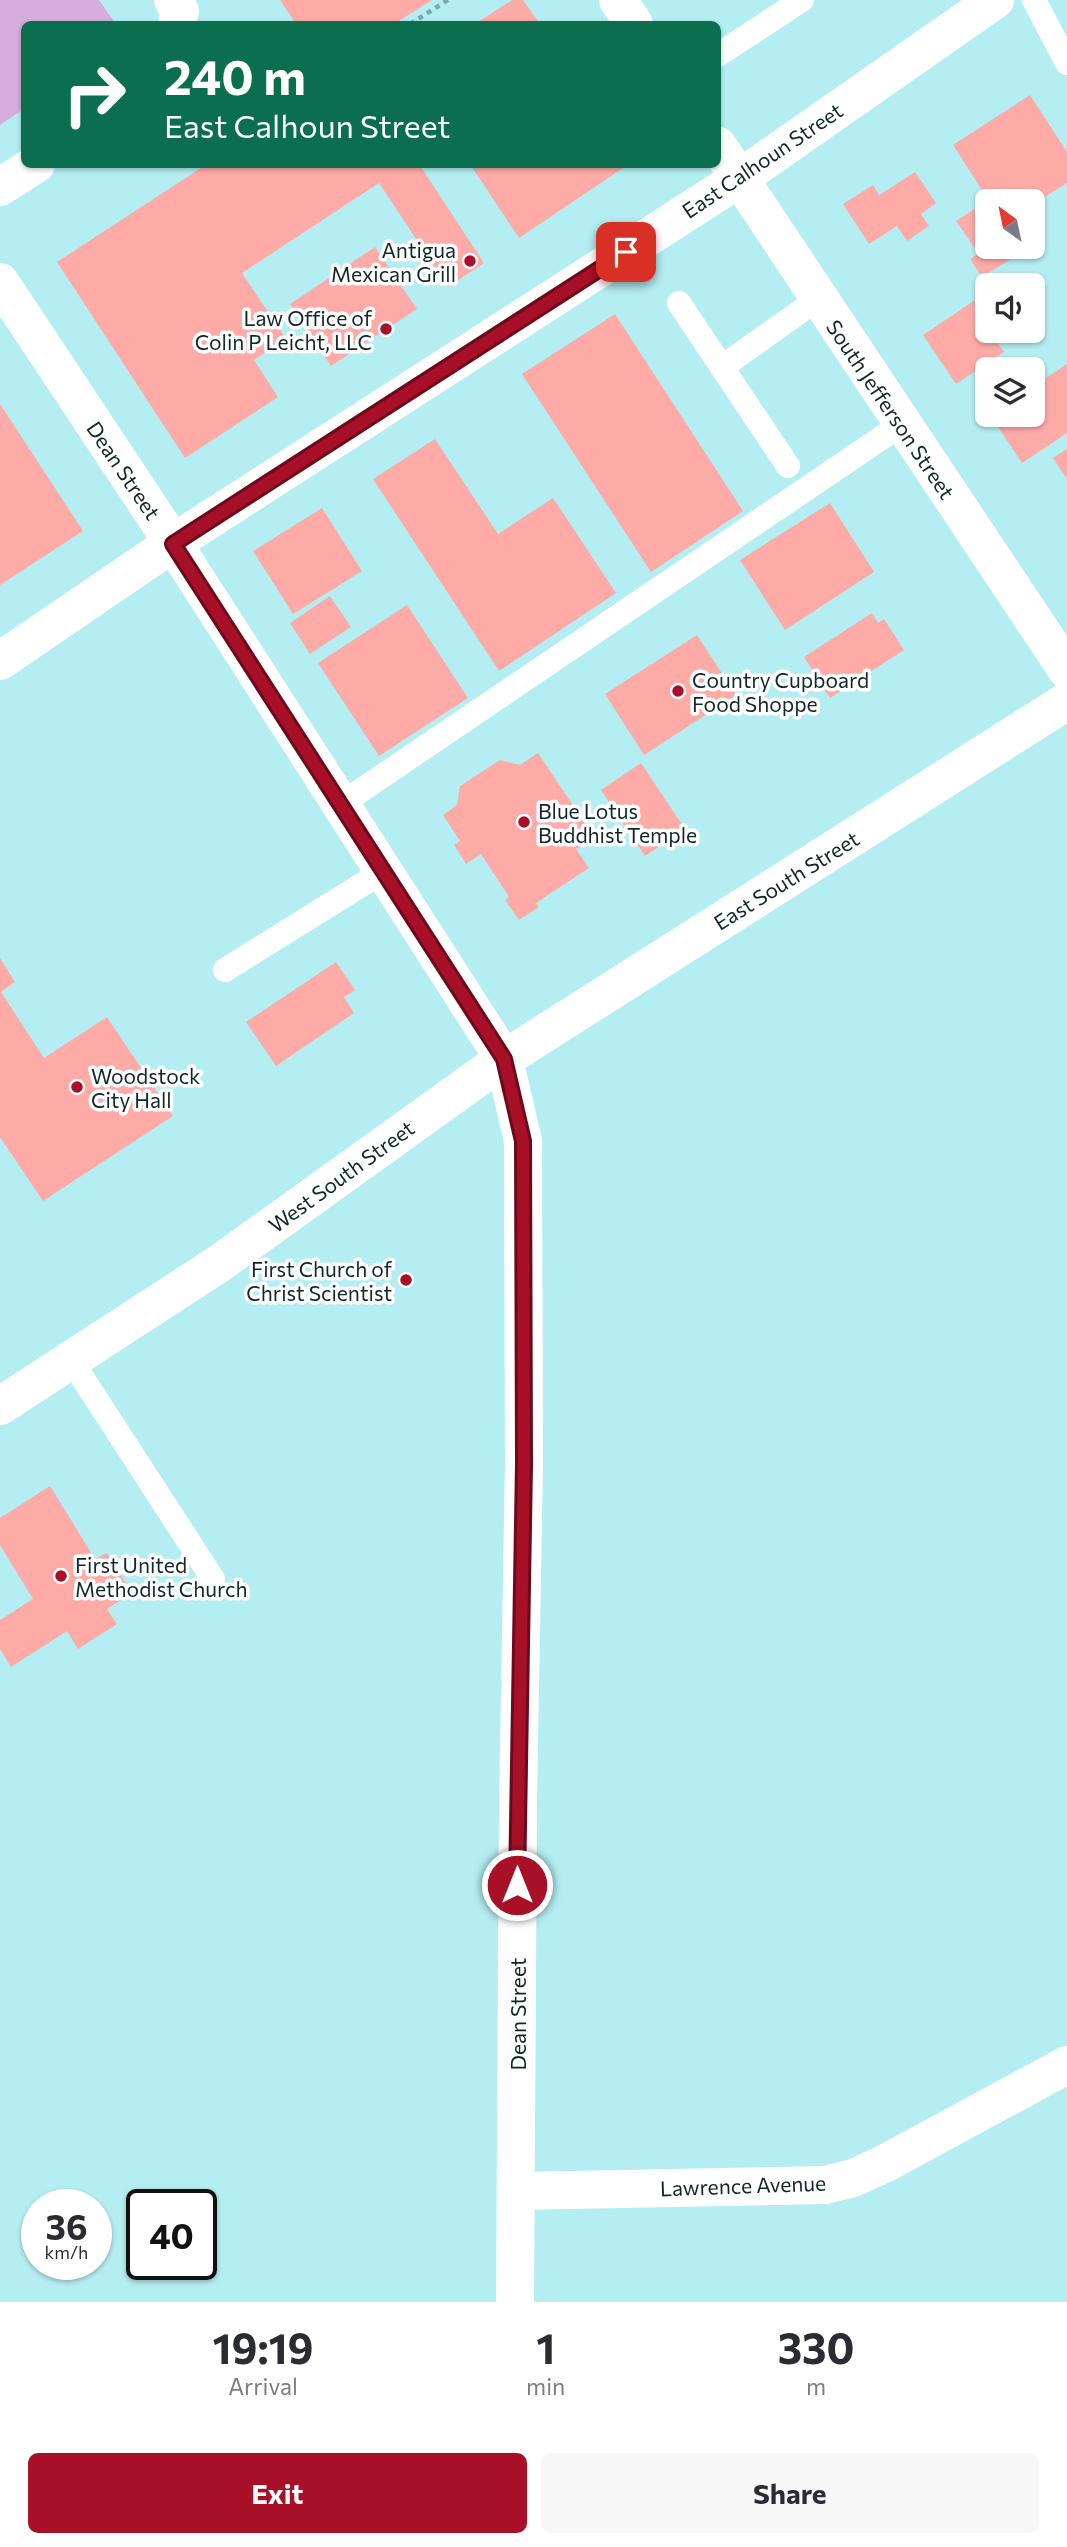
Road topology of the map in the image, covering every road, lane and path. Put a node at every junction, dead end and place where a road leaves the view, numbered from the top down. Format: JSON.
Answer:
{"nodes":[{"id":1,"x":173,"y":0,"type":"edge"},
{"id":2,"x":448,"y":0,"type":"edge"},
{"id":3,"x":618,"y":0,"type":"edge"},
{"id":4,"x":802,"y":0,"type":"edge"},
{"id":5,"x":995,"y":0,"type":"edge"},
{"id":6,"x":1034,"y":0,"type":"edge"},
{"id":7,"x":178,"y":21,"type":"edge"},
{"id":8,"x":415,"y":21,"type":"edge"},
{"id":9,"x":632,"y":21,"type":"edge"},
{"id":10,"x":721,"y":53,"type":"edge"},
{"id":11,"x":1067,"y":62,"type":"edge"},
{"id":12,"x":721,"y":150,"type":"edge"},
{"id":13,"x":30,"y":168,"type":"edge"},
{"id":14,"x":740,"y":178,"type":"junction"},
{"id":15,"x":0,"y":187,"type":"edge"},
{"id":16,"x":0,"y":282,"type":"edge"},
{"id":17,"x":818,"y":299,"type":"junction"},
{"id":18,"x":679,"y":303,"type":"dead end"},
{"id":19,"x":722,"y":367,"type":"junction"},
{"id":20,"x":902,"y":424,"type":"junction"},
{"id":21,"x":788,"y":466,"type":"dead end"},
{"id":22,"x":173,"y":544,"type":"junction"},
{"id":23,"x":0,"y":661,"type":"edge"},
{"id":24,"x":1067,"y":670,"type":"edge"},
{"id":25,"x":1067,"y":701,"type":"edge"},
{"id":26,"x":341,"y":804,"type":"junction"},
{"id":27,"x":384,"y":871,"type":"junction"},
{"id":28,"x":225,"y":970,"type":"dead end"},
{"id":29,"x":504,"y":1059,"type":"junction"},
{"id":30,"x":71,"y":1360,"type":"junction"},
{"id":31,"x":0,"y":1406,"type":"edge"},
{"id":32,"x":213,"y":1579,"type":"dead end"},
{"id":33,"x":1067,"y":2064,"type":"edge"},
{"id":34,"x":516,"y":2191,"type":"junction"},
{"id":35,"x":515,"y":2302,"type":"edge"}],
"edges":[{"from":1,"to":7,"type":"street"},
{"from":2,"to":8,"type":"path"},
{"from":3,"to":9,"type":"street"},
{"from":4,"to":10,"type":"lane"},
{"from":5,"to":14,"type":"street","name":"East Calhoun Street"},
{"from":6,"to":11,"type":"lane"},
{"from":12,"to":14,"type":"street","name":"South Jefferson Street"},
{"from":13,"to":15,"type":"street"},
{"from":14,"to":17,"type":"street","name":"South Jefferson Street"},
{"from":14,"to":22,"type":"street","name":"East Calhoun Street"},
{"from":16,"to":22,"type":"street","name":"Dean Street"},
{"from":17,"to":19,"type":"lane"},
{"from":17,"to":20,"type":"street","name":"South Jefferson Street"},
{"from":18,"to":19,"type":"lane"},
{"from":19,"to":21,"type":"lane"},
{"from":20,"to":24,"type":"street","name":"South Jefferson Street"},
{"from":20,"to":26,"type":"lane"},
{"from":22,"to":23,"type":"street","name":"East Calhoun Street"},
{"from":22,"to":26,"type":"street","name":"Dean Street"},
{"from":25,"to":29,"type":"street","name":"East South Street"},
{"from":26,"to":27,"type":"street","name":"Dean Street"},
{"from":27,"to":28,"type":"lane"},
{"from":27,"to":29,"type":"street","name":"Dean Street"},
{"from":29,"to":30,"type":"street","name":"West South Street"},
{"from":29,"to":34,"type":"street","name":"Dean Street"},
{"from":30,"to":31,"type":"street","name":"West South Street"},
{"from":30,"to":32,"type":"lane"},
{"from":33,"to":34,"type":"street","name":"Lawrence Avenue"},
{"from":34,"to":35,"type":"street","name":"Dean Street"}]}
